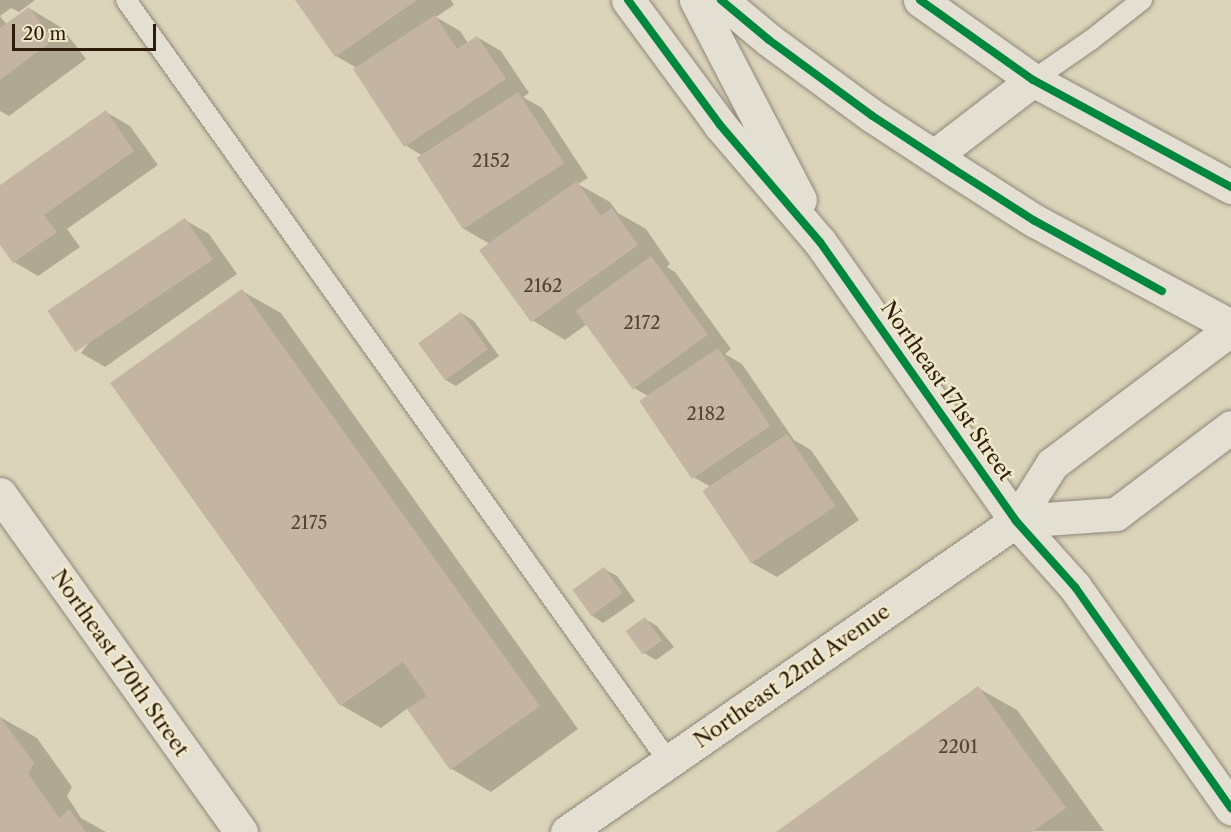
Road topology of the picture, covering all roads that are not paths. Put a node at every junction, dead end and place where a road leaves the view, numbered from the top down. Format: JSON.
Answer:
{"nodes":[{"id":1,"x":126,"y":0,"type":"edge"},
{"id":2,"x":628,"y":0,"type":"edge"},
{"id":3,"x":696,"y":0,"type":"edge"},
{"id":4,"x":721,"y":0,"type":"edge"},
{"id":5,"x":920,"y":0,"type":"edge"},
{"id":6,"x":1142,"y":0,"type":"edge"},
{"id":7,"x":1033,"y":80,"type":"junction"},
{"id":8,"x":934,"y":156,"type":"junction"},
{"id":9,"x":1231,"y":187,"type":"edge"},
{"id":10,"x":820,"y":242,"type":"junction"},
{"id":11,"x":1231,"y":328,"type":"edge"},
{"id":12,"x":1231,"y":427,"type":"edge"},
{"id":13,"x":0,"y":494,"type":"edge"},
{"id":14,"x":1016,"y":521,"type":"junction"},
{"id":15,"x":669,"y":762,"type":"junction"},
{"id":16,"x":1230,"y":805,"type":"edge"},
{"id":17,"x":241,"y":832,"type":"edge"},
{"id":18,"x":567,"y":832,"type":"edge"}],
"edges":[{"from":1,"to":15,"type":"lane"},
{"from":2,"to":10,"type":"street","name":"Northeast 171st Street"},
{"from":3,"to":10,"type":"street","name":"Northeast 171st Street"},
{"from":4,"to":8,"type":"street"},
{"from":5,"to":7,"type":"street"},
{"from":6,"to":7,"type":"lane"},
{"from":7,"to":8,"type":"street"},
{"from":7,"to":9,"type":"street"},
{"from":8,"to":11,"type":"street"},
{"from":10,"to":14,"type":"street","name":"Northeast 171st Street"},
{"from":11,"to":14,"type":"street","name":"Northeast 22nd Avenue"},
{"from":12,"to":14,"type":"street"},
{"from":13,"to":17,"type":"street","name":"Northeast 170th Street"},
{"from":14,"to":15,"type":"street","name":"Northeast 22nd Avenue"},
{"from":14,"to":16,"type":"street","name":"Northeast 171st Street"},
{"from":15,"to":18,"type":"street","name":"Northeast 22nd Avenue"}]}
